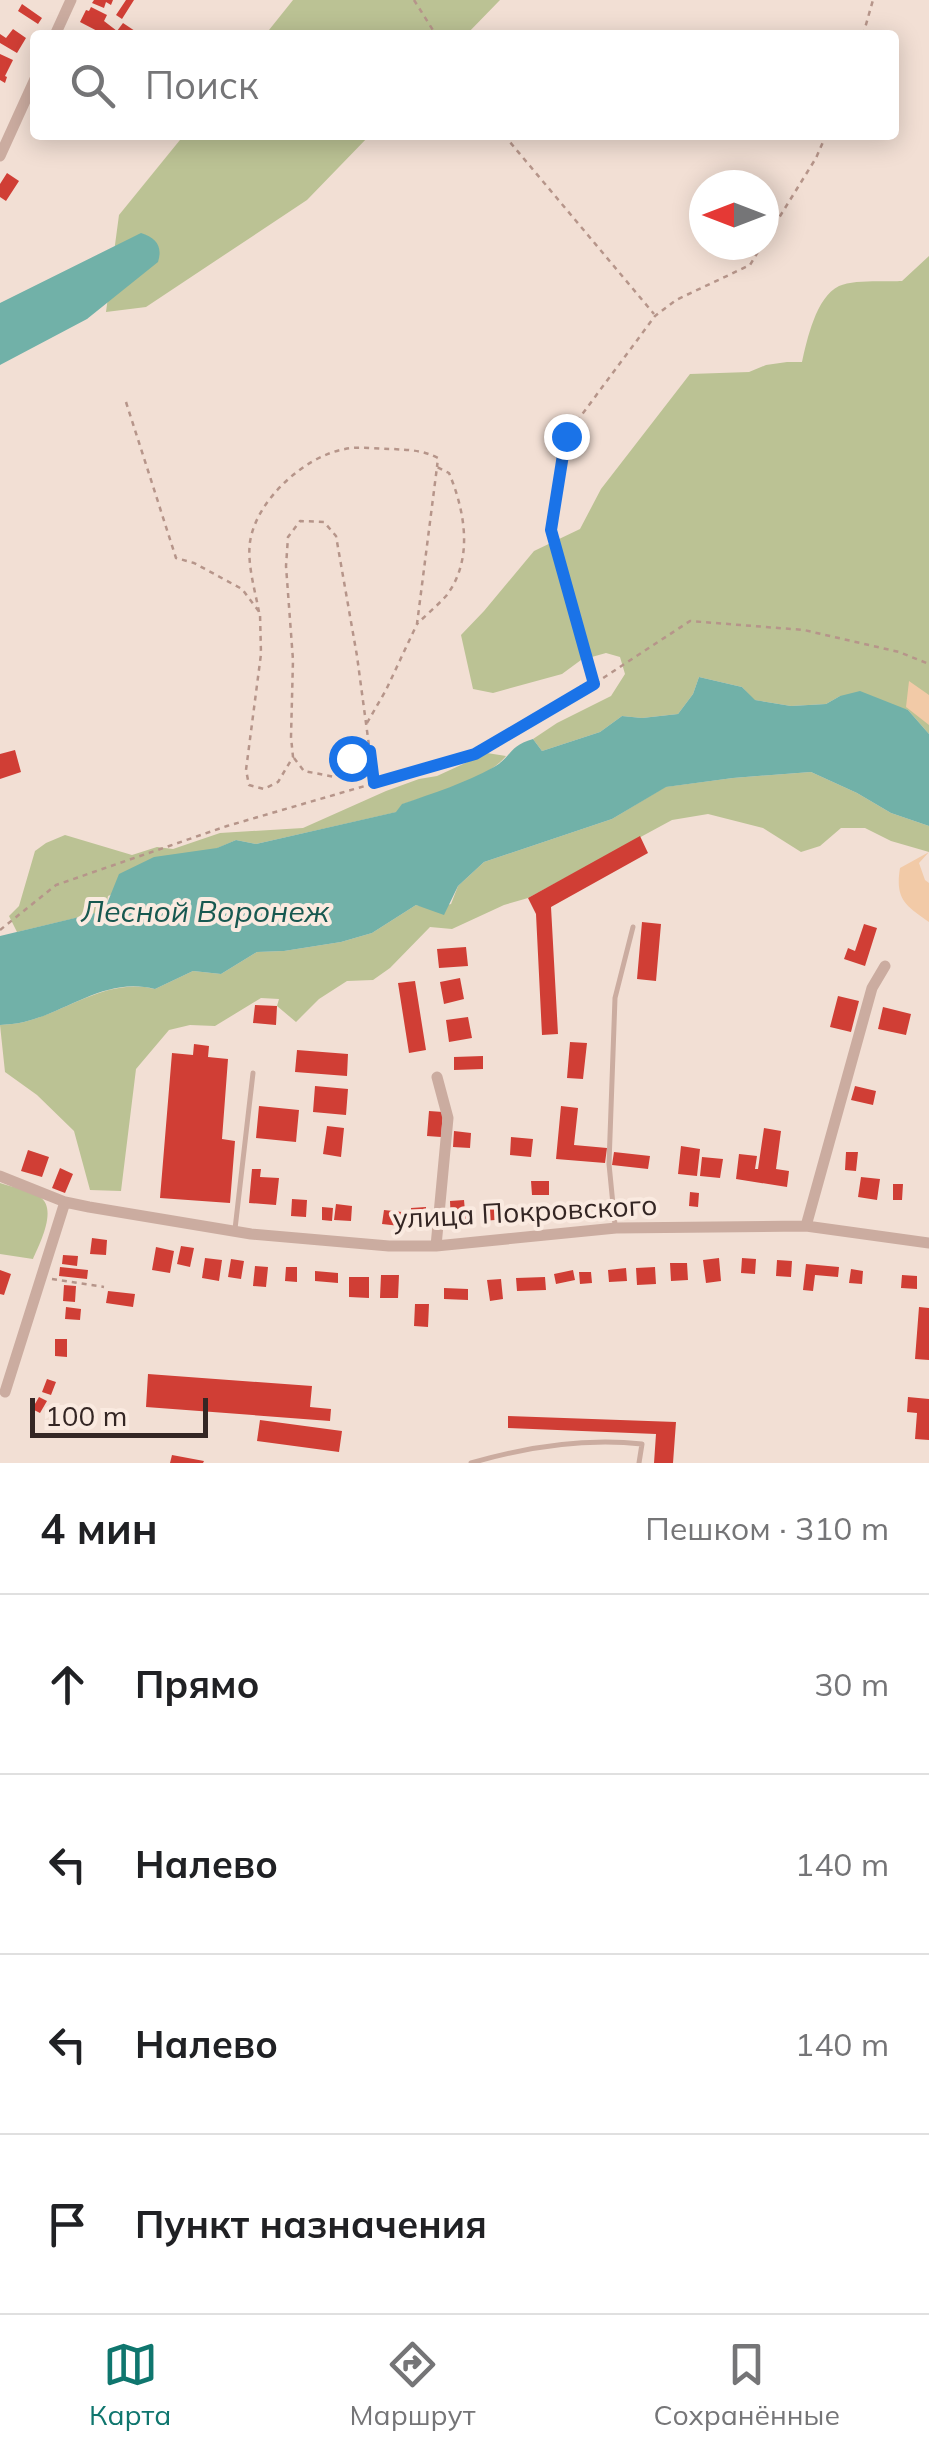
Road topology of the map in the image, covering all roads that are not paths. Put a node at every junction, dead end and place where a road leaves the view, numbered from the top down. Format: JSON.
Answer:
{"nodes":[{"id":1,"x":71,"y":0,"type":"edge"},
{"id":2,"x":57,"y":30,"type":"edge"},
{"id":3,"x":30,"y":90,"type":"edge"},
{"id":4,"x":0,"y":156,"type":"edge"},
{"id":5,"x":633,"y":927,"type":"dead end"},
{"id":6,"x":885,"y":966,"type":"dead end"},
{"id":7,"x":253,"y":1073,"type":"dead end"},
{"id":8,"x":437,"y":1077,"type":"dead end"},
{"id":9,"x":0,"y":1176,"type":"edge"},
{"id":10,"x":65,"y":1202,"type":"junction"},
{"id":11,"x":806,"y":1226,"type":"junction"},
{"id":12,"x":616,"y":1228,"type":"junction"},
{"id":13,"x":234,"y":1232,"type":"junction"},
{"id":14,"x":929,"y":1243,"type":"edge"},
{"id":15,"x":436,"y":1246,"type":"junction"},
{"id":16,"x":5,"y":1392,"type":"dead end"},
{"id":17,"x":471,"y":1463,"type":"edge"},
{"id":18,"x":639,"y":1463,"type":"edge"}],
"edges":[{"from":1,"to":2,"type":"street"},
{"from":3,"to":4,"type":"street"},
{"from":5,"to":12,"type":"lane"},
{"from":6,"to":11,"type":"street"},
{"from":7,"to":13,"type":"lane"},
{"from":8,"to":15,"type":"street"},
{"from":9,"to":10,"type":"street","name":"улица Покровского"},
{"from":10,"to":13,"type":"street","name":"улица Покровского"},
{"from":10,"to":16,"type":"street"},
{"from":11,"to":12,"type":"street","name":"улица Покровского"},
{"from":11,"to":14,"type":"street","name":"улица Покровского"},
{"from":12,"to":15,"type":"street","name":"улица Покровского"},
{"from":13,"to":15,"type":"street","name":"улица Покровского"},
{"from":17,"to":18,"type":"lane"}]}
